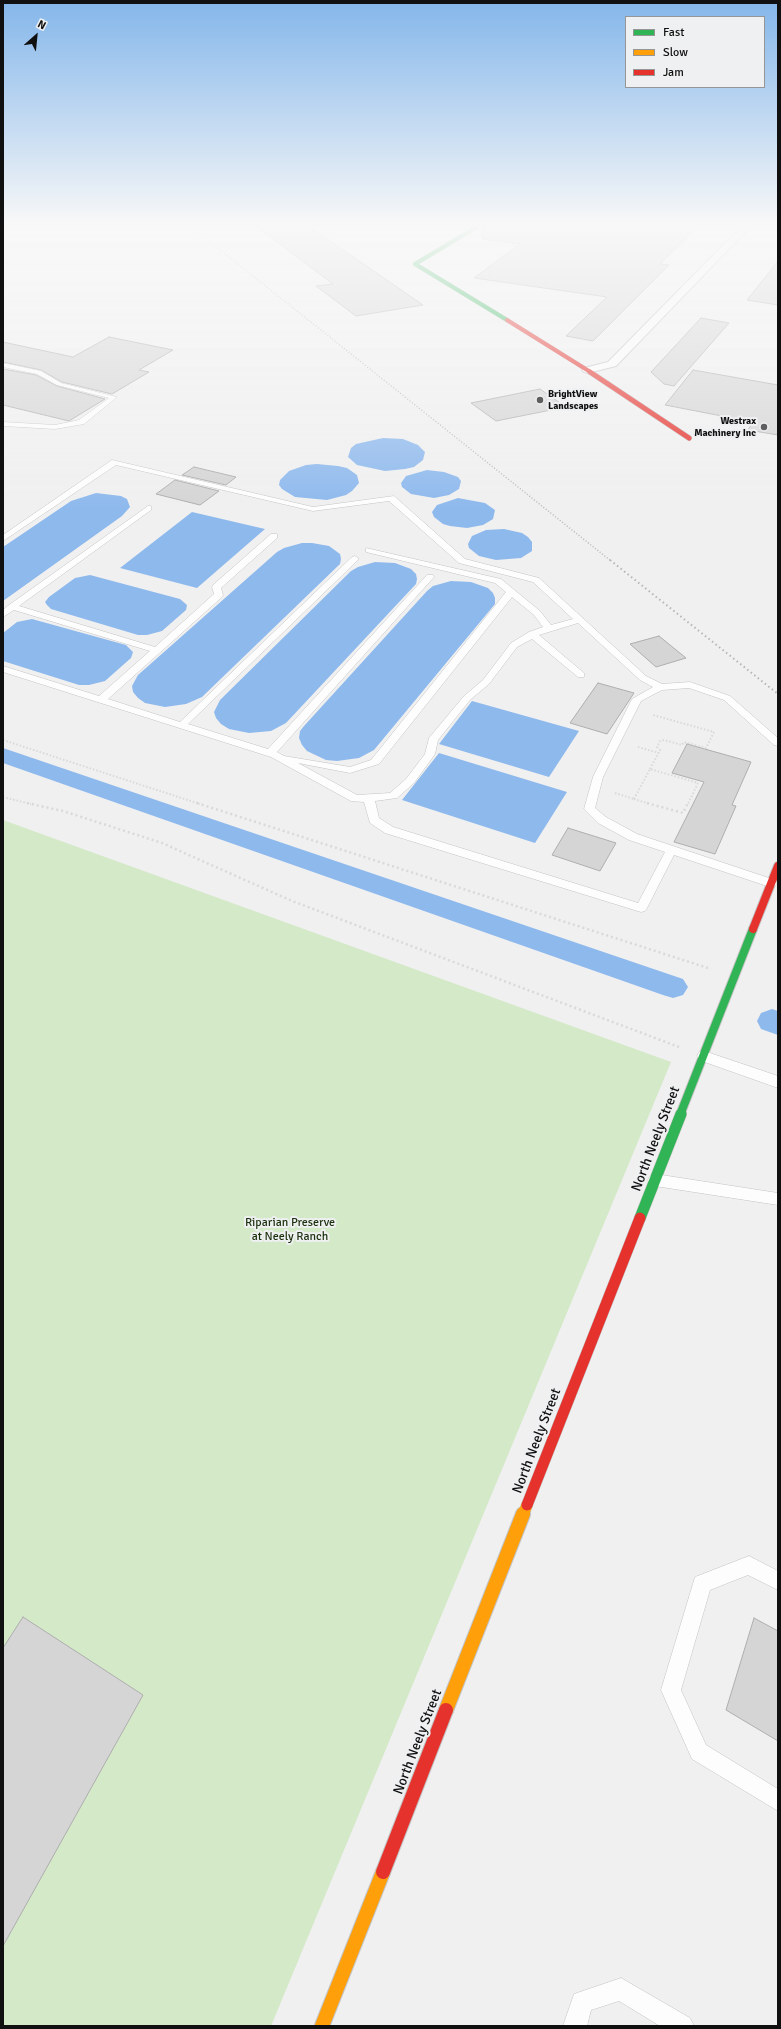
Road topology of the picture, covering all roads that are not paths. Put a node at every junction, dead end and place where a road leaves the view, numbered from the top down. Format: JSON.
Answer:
{"nodes":[{"id":1,"x":506,"y":320,"type":"edge"},
{"id":2,"x":655,"y":320,"type":"edge"},
{"id":3,"x":3,"y":364,"type":"edge"},
{"id":4,"x":612,"y":364,"type":"junction"},
{"id":5,"x":588,"y":370,"type":"junction"},
{"id":6,"x":611,"y":385,"type":"junction"},
{"id":7,"x":3,"y":424,"type":"edge"},
{"id":8,"x":689,"y":438,"type":"dead end"},
{"id":9,"x":148,"y":508,"type":"dead end"},
{"id":10,"x":274,"y":536,"type":"dead end"},
{"id":11,"x":3,"y":539,"type":"edge"},
{"id":12,"x":369,"y":550,"type":"dead end"},
{"id":13,"x":355,"y":559,"type":"dead end"},
{"id":14,"x":430,"y":577,"type":"dead end"},
{"id":15,"x":511,"y":592,"type":"junction"},
{"id":16,"x":12,"y":607,"type":"junction"},
{"id":17,"x":3,"y":614,"type":"edge"},
{"id":18,"x":580,"y":620,"type":"junction"},
{"id":19,"x":549,"y":629,"type":"junction"},
{"id":20,"x":532,"y":634,"type":"junction"},
{"id":21,"x":157,"y":650,"type":"junction"},
{"id":22,"x":3,"y":669,"type":"edge"},
{"id":23,"x":581,"y":675,"type":"dead end"},
{"id":24,"x":660,"y":686,"type":"junction"},
{"id":25,"x":101,"y":700,"type":"junction"},
{"id":26,"x":182,"y":725,"type":"junction"},
{"id":27,"x":778,"y":743,"type":"edge"},
{"id":28,"x":272,"y":755,"type":"junction"},
{"id":29,"x":369,"y":798,"type":"junction"},
{"id":30,"x":671,"y":850,"type":"junction"},
{"id":31,"x":778,"y":866,"type":"edge"},
{"id":32,"x":771,"y":883,"type":"junction"},
{"id":33,"x":704,"y":1056,"type":"junction"},
{"id":34,"x":778,"y":1082,"type":"edge"},
{"id":35,"x":655,"y":1180,"type":"junction"},
{"id":36,"x":778,"y":1199,"type":"edge"},
{"id":37,"x":778,"y":1581,"type":"edge"},
{"id":38,"x":778,"y":1801,"type":"edge"},
{"id":39,"x":322,"y":2026,"type":"edge"},
{"id":40,"x":575,"y":2026,"type":"edge"},
{"id":41,"x":682,"y":2026,"type":"edge"}],
"edges":[{"from":1,"to":5,"type":"street"},
{"from":2,"to":4,"type":"street"},
{"from":3,"to":7,"type":"lane"},
{"from":4,"to":5,"type":"street"},
{"from":4,"to":6,"type":"street"},
{"from":5,"to":6,"type":"street"},
{"from":6,"to":8,"type":"street"},
{"from":9,"to":16,"type":"lane"},
{"from":10,"to":21,"type":"lane"},
{"from":11,"to":18,"type":"lane"},
{"from":12,"to":15,"type":"lane"},
{"from":13,"to":26,"type":"lane"},
{"from":14,"to":28,"type":"lane"},
{"from":15,"to":19,"type":"lane"},
{"from":15,"to":28,"type":"lane"},
{"from":16,"to":17,"type":"lane"},
{"from":16,"to":21,"type":"lane"},
{"from":18,"to":19,"type":"lane"},
{"from":18,"to":24,"type":"lane"},
{"from":19,"to":20,"type":"lane"},
{"from":20,"to":23,"type":"lane"},
{"from":20,"to":29,"type":"lane"},
{"from":21,"to":25,"type":"lane"},
{"from":22,"to":25,"type":"lane"},
{"from":24,"to":27,"type":"lane"},
{"from":24,"to":30,"type":"lane"},
{"from":25,"to":26,"type":"lane"},
{"from":26,"to":28,"type":"lane"},
{"from":28,"to":29,"type":"lane"},
{"from":29,"to":30,"type":"lane"},
{"from":30,"to":32,"type":"lane"},
{"from":31,"to":32,"type":"street","name":"North Neely Street"},
{"from":32,"to":33,"type":"street","name":"North Neely Street"},
{"from":33,"to":34,"type":"lane"},
{"from":33,"to":35,"type":"street","name":"North Neely Street"},
{"from":35,"to":36,"type":"lane"},
{"from":35,"to":39,"type":"street","name":"North Neely Street"},
{"from":37,"to":38,"type":"lane"},
{"from":40,"to":41,"type":"lane"}]}
